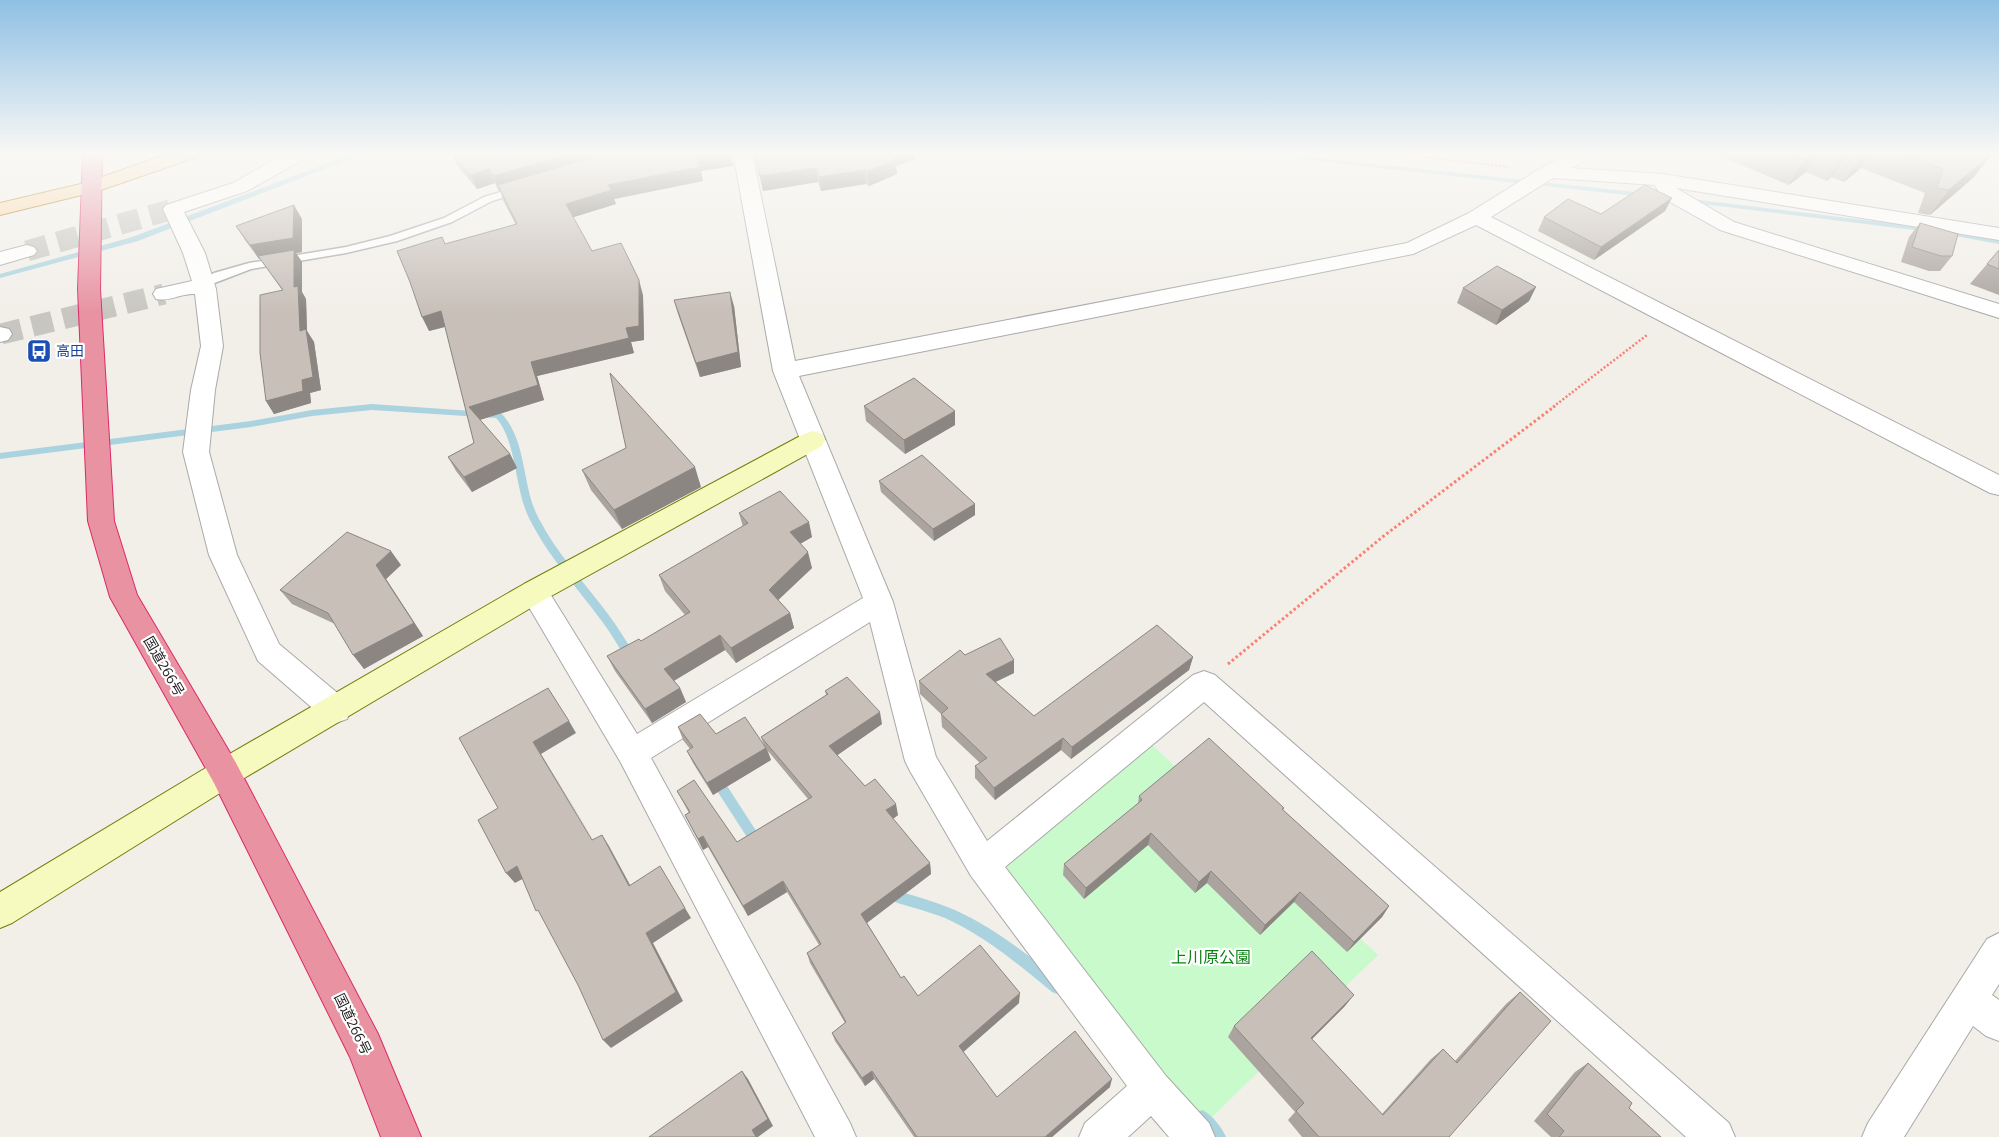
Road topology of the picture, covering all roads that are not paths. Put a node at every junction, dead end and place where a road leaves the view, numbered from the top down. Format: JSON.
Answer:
{"nodes":[{"id":1,"x":12,"y":206,"type":"edge"},
{"id":2,"x":91,"y":206,"type":"edge"},
{"id":3,"x":182,"y":206,"type":"edge"},
{"id":4,"x":475,"y":206,"type":"edge"},
{"id":5,"x":752,"y":206,"type":"edge"},
{"id":6,"x":1492,"y":206,"type":"edge"},
{"id":7,"x":1691,"y":206,"type":"edge"},
{"id":8,"x":1825,"y":206,"type":"edge"},
{"id":9,"x":0,"y":209,"type":"edge"},
{"id":10,"x":1476,"y":216,"type":"junction"},
{"id":11,"x":1999,"y":234,"type":"edge"},
{"id":12,"x":28,"y":251,"type":"tunnel mouth"},
{"id":13,"x":0,"y":258,"type":"edge"},
{"id":14,"x":205,"y":286,"type":"junction"},
{"id":15,"x":164,"y":294,"type":"tunnel mouth"},
{"id":16,"x":1999,"y":311,"type":"edge"},
{"id":17,"x":785,"y":371,"type":"junction"},
{"id":18,"x":813,"y":440,"type":"junction"},
{"id":19,"x":1999,"y":486,"type":"edge"},
{"id":20,"x":534,"y":592,"type":"junction"},
{"id":21,"x":879,"y":602,"type":"junction"},
{"id":22,"x":336,"y":710,"type":"junction"},
{"id":23,"x":632,"y":753,"type":"junction"},
{"id":24,"x":225,"y":773,"type":"junction"},
{"id":25,"x":983,"y":865,"type":"junction"},
{"id":26,"x":0,"y":911,"type":"edge"},
{"id":27,"x":1999,"y":951,"type":"edge"},
{"id":28,"x":1968,"y":1000,"type":"junction"},
{"id":29,"x":1999,"y":1023,"type":"edge"},
{"id":30,"x":1153,"y":1089,"type":"junction"},
{"id":31,"x":401,"y":1137,"type":"edge"},
{"id":32,"x":836,"y":1137,"type":"edge"},
{"id":33,"x":1099,"y":1137,"type":"edge"},
{"id":34,"x":1195,"y":1137,"type":"edge"},
{"id":35,"x":1715,"y":1137,"type":"edge"},
{"id":36,"x":1882,"y":1137,"type":"edge"}],
"edges":[{"from":1,"to":9,"type":"main road"},
{"from":2,"to":24,"type":"highway","name":"国道266号"},
{"from":3,"to":14,"type":"street"},
{"from":4,"to":14,"type":"lane"},
{"from":5,"to":17,"type":"street"},
{"from":6,"to":10,"type":"street"},
{"from":7,"to":16,"type":"street"},
{"from":8,"to":11,"type":"street"},
{"from":10,"to":17,"type":"street"},
{"from":10,"to":19,"type":"street"},
{"from":12,"to":13,"type":"street"},
{"from":14,"to":15,"type":"street"},
{"from":14,"to":22,"type":"street"},
{"from":17,"to":18,"type":"street"},
{"from":18,"to":20,"type":"street"},
{"from":18,"to":21,"type":"street"},
{"from":20,"to":22,"type":"street"},
{"from":20,"to":23,"type":"street"},
{"from":21,"to":23,"type":"street"},
{"from":21,"to":25,"type":"street"},
{"from":22,"to":24,"type":"street"},
{"from":23,"to":32,"type":"street"},
{"from":24,"to":26,"type":"street"},
{"from":24,"to":31,"type":"highway","name":"国道266号"},
{"from":25,"to":30,"type":"street"},
{"from":25,"to":35,"type":"street"},
{"from":27,"to":28,"type":"street"},
{"from":28,"to":29,"type":"street"},
{"from":28,"to":36,"type":"street"},
{"from":30,"to":33,"type":"street"},
{"from":30,"to":34,"type":"street"}]}
